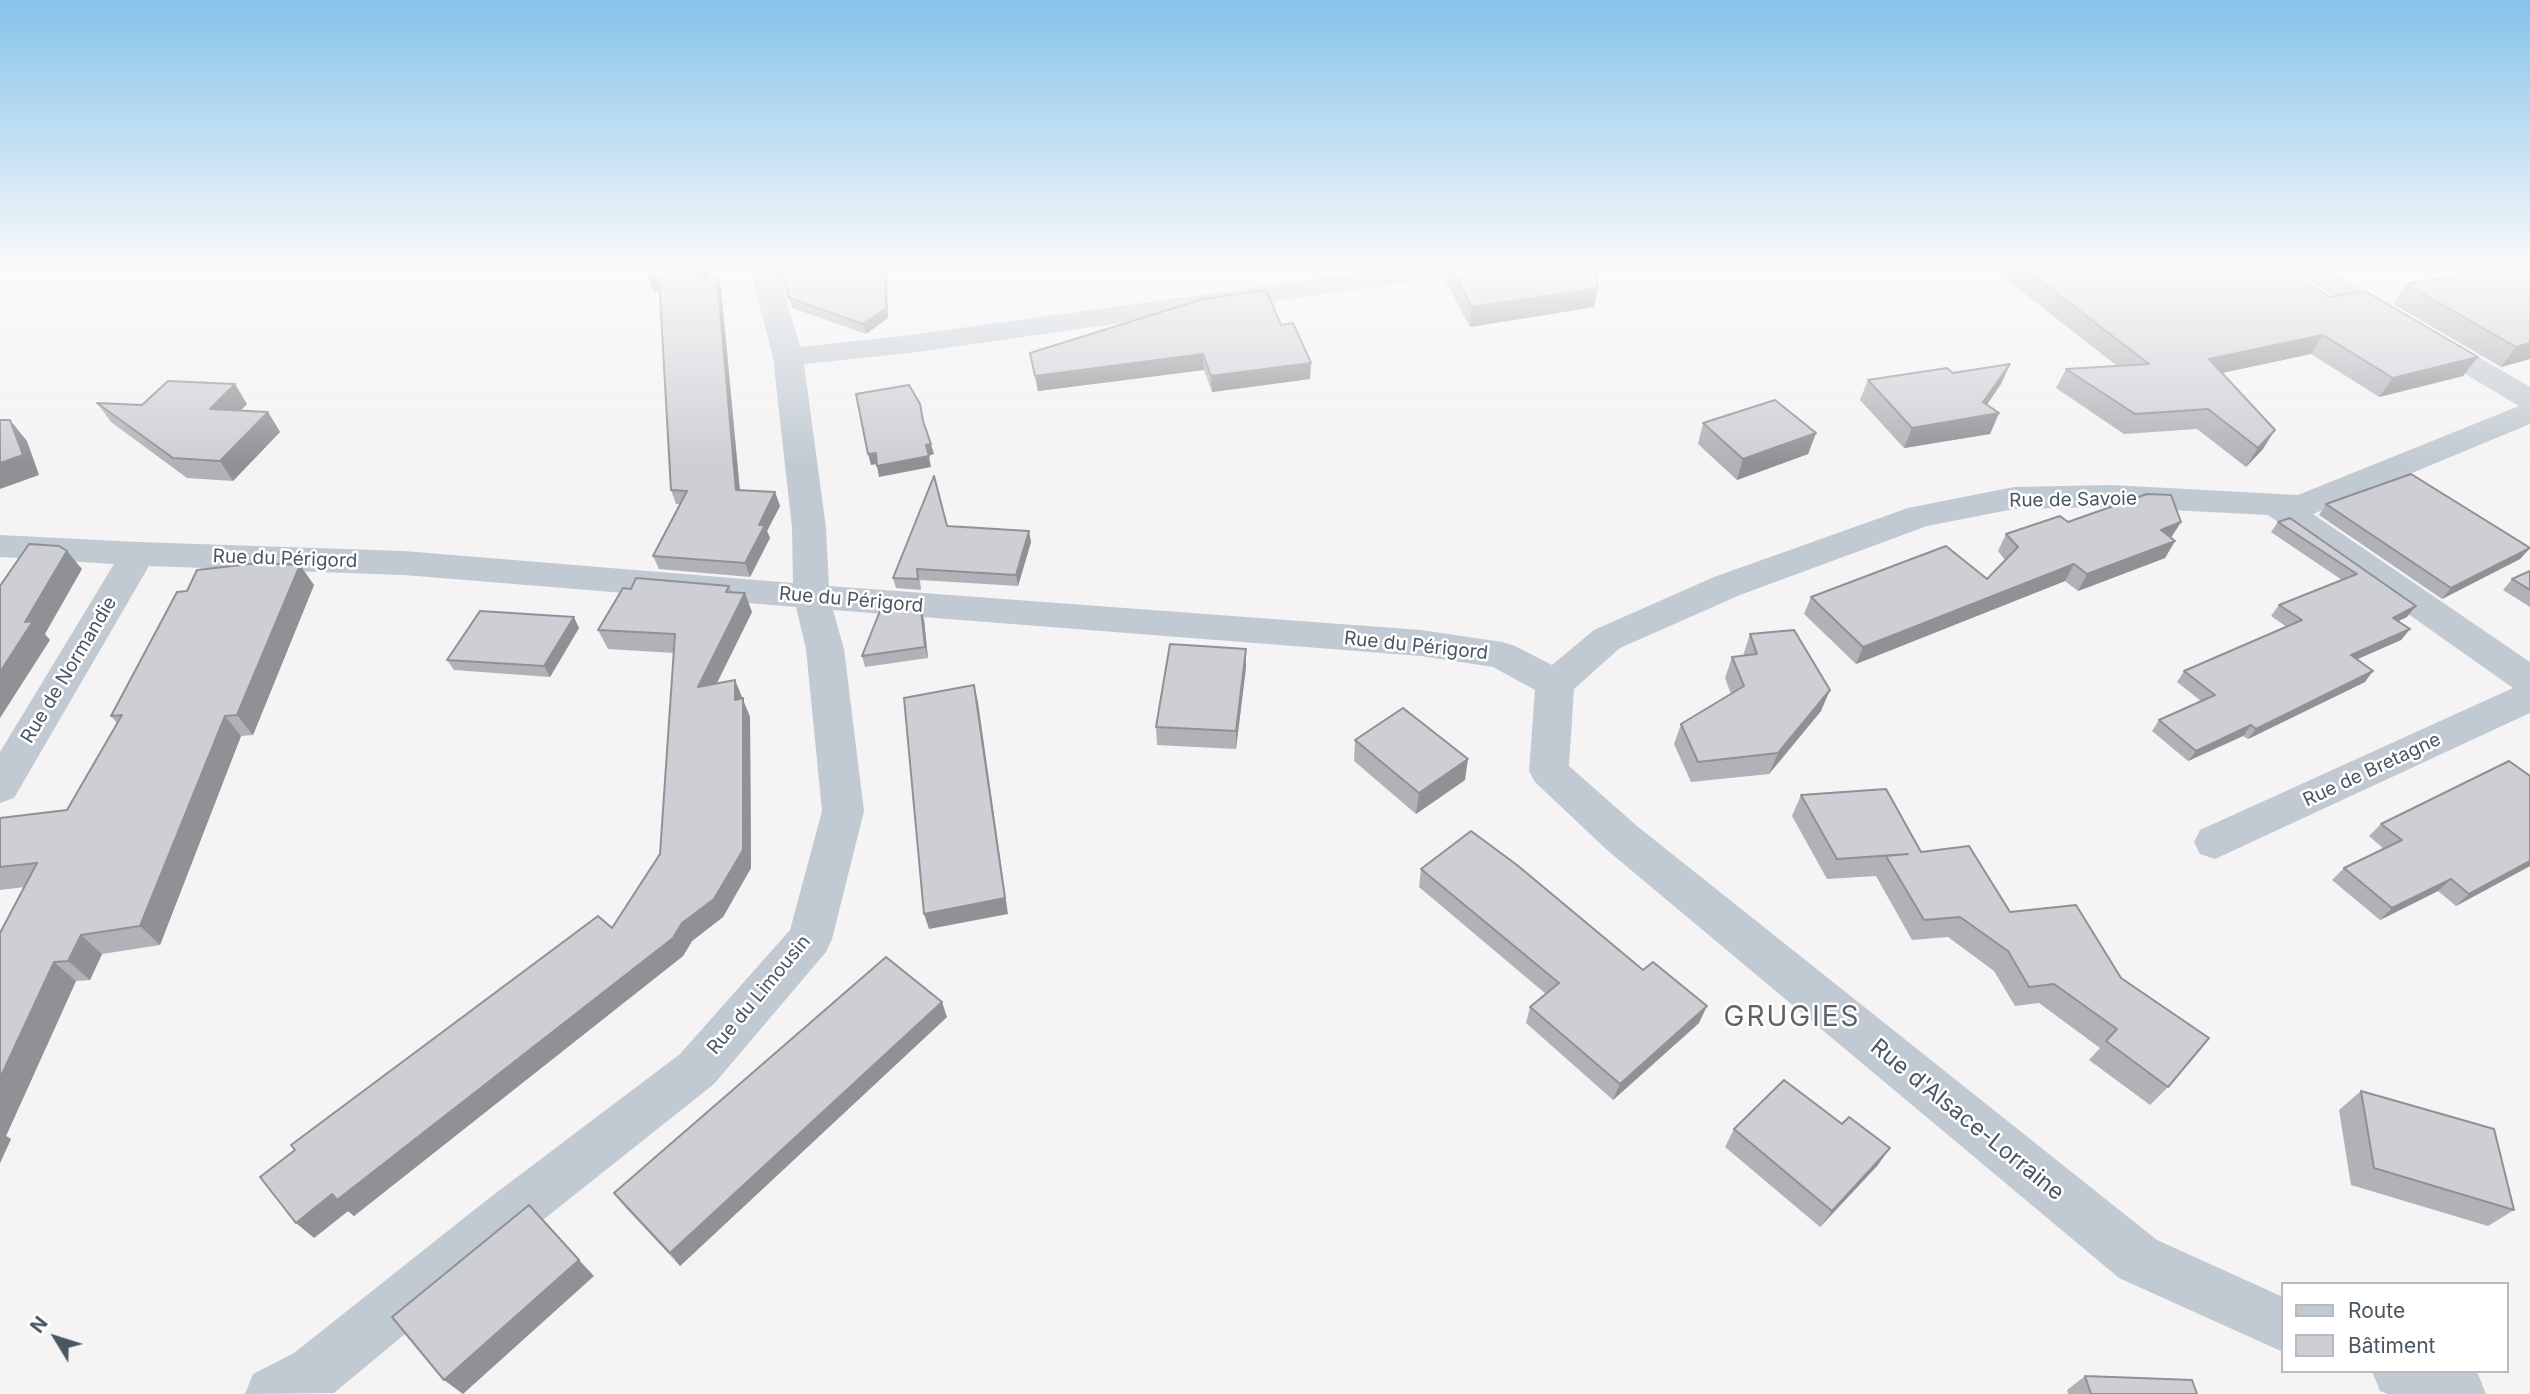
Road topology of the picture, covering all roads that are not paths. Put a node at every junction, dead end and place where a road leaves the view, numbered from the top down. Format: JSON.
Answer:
{"nodes":[{"id":1,"x":781,"y":333,"type":"edge"},
{"id":2,"x":988,"y":333,"type":"edge"},
{"id":3,"x":2417,"y":333,"type":"edge"},
{"id":4,"x":788,"y":357,"type":"junction"},
{"id":5,"x":2530,"y":400,"type":"edge"},
{"id":6,"x":2530,"y":413,"type":"edge"},
{"id":7,"x":2277,"y":505,"type":"junction"},
{"id":8,"x":0,"y":546,"type":"edge"},
{"id":9,"x":138,"y":554,"type":"junction"},
{"id":10,"x":811,"y":596,"type":"junction"},
{"id":11,"x":2530,"y":681,"type":"edge"},
{"id":12,"x":1555,"y":684,"type":"junction"},
{"id":13,"x":2530,"y":697,"type":"edge"},
{"id":14,"x":0,"y":787,"type":"edge"},
{"id":15,"x":2215,"y":842,"type":"dead end"},
{"id":16,"x":2282,"y":1325,"type":"edge"},
{"id":17,"x":2405,"y":1373,"type":"edge"},
{"id":18,"x":273,"y":1394,"type":"edge"},
{"id":19,"x":2458,"y":1394,"type":"edge"}],
"edges":[{"from":1,"to":4,"type":"street","name":"Rue du Limousin"},
{"from":2,"to":4,"type":"street"},
{"from":3,"to":5,"type":"street"},
{"from":4,"to":10,"type":"street","name":"Rue du Limousin"},
{"from":6,"to":7,"type":"street","name":"Rue de Savoie"},
{"from":7,"to":11,"type":"street"},
{"from":7,"to":12,"type":"street","name":"Rue de Savoie"},
{"from":8,"to":9,"type":"street","name":"Rue du Périgord"},
{"from":9,"to":10,"type":"street","name":"Rue du Périgord"},
{"from":9,"to":14,"type":"street","name":"Rue de Normandie"},
{"from":10,"to":12,"type":"street","name":"Rue du Périgord"},
{"from":10,"to":18,"type":"street","name":"Rue du Limousin"},
{"from":12,"to":16,"type":"street","name":"Rue d'Alsace-Lorraine"},
{"from":13,"to":15,"type":"street","name":"Rue de Bretagne"},
{"from":17,"to":19,"type":"street"}]}
